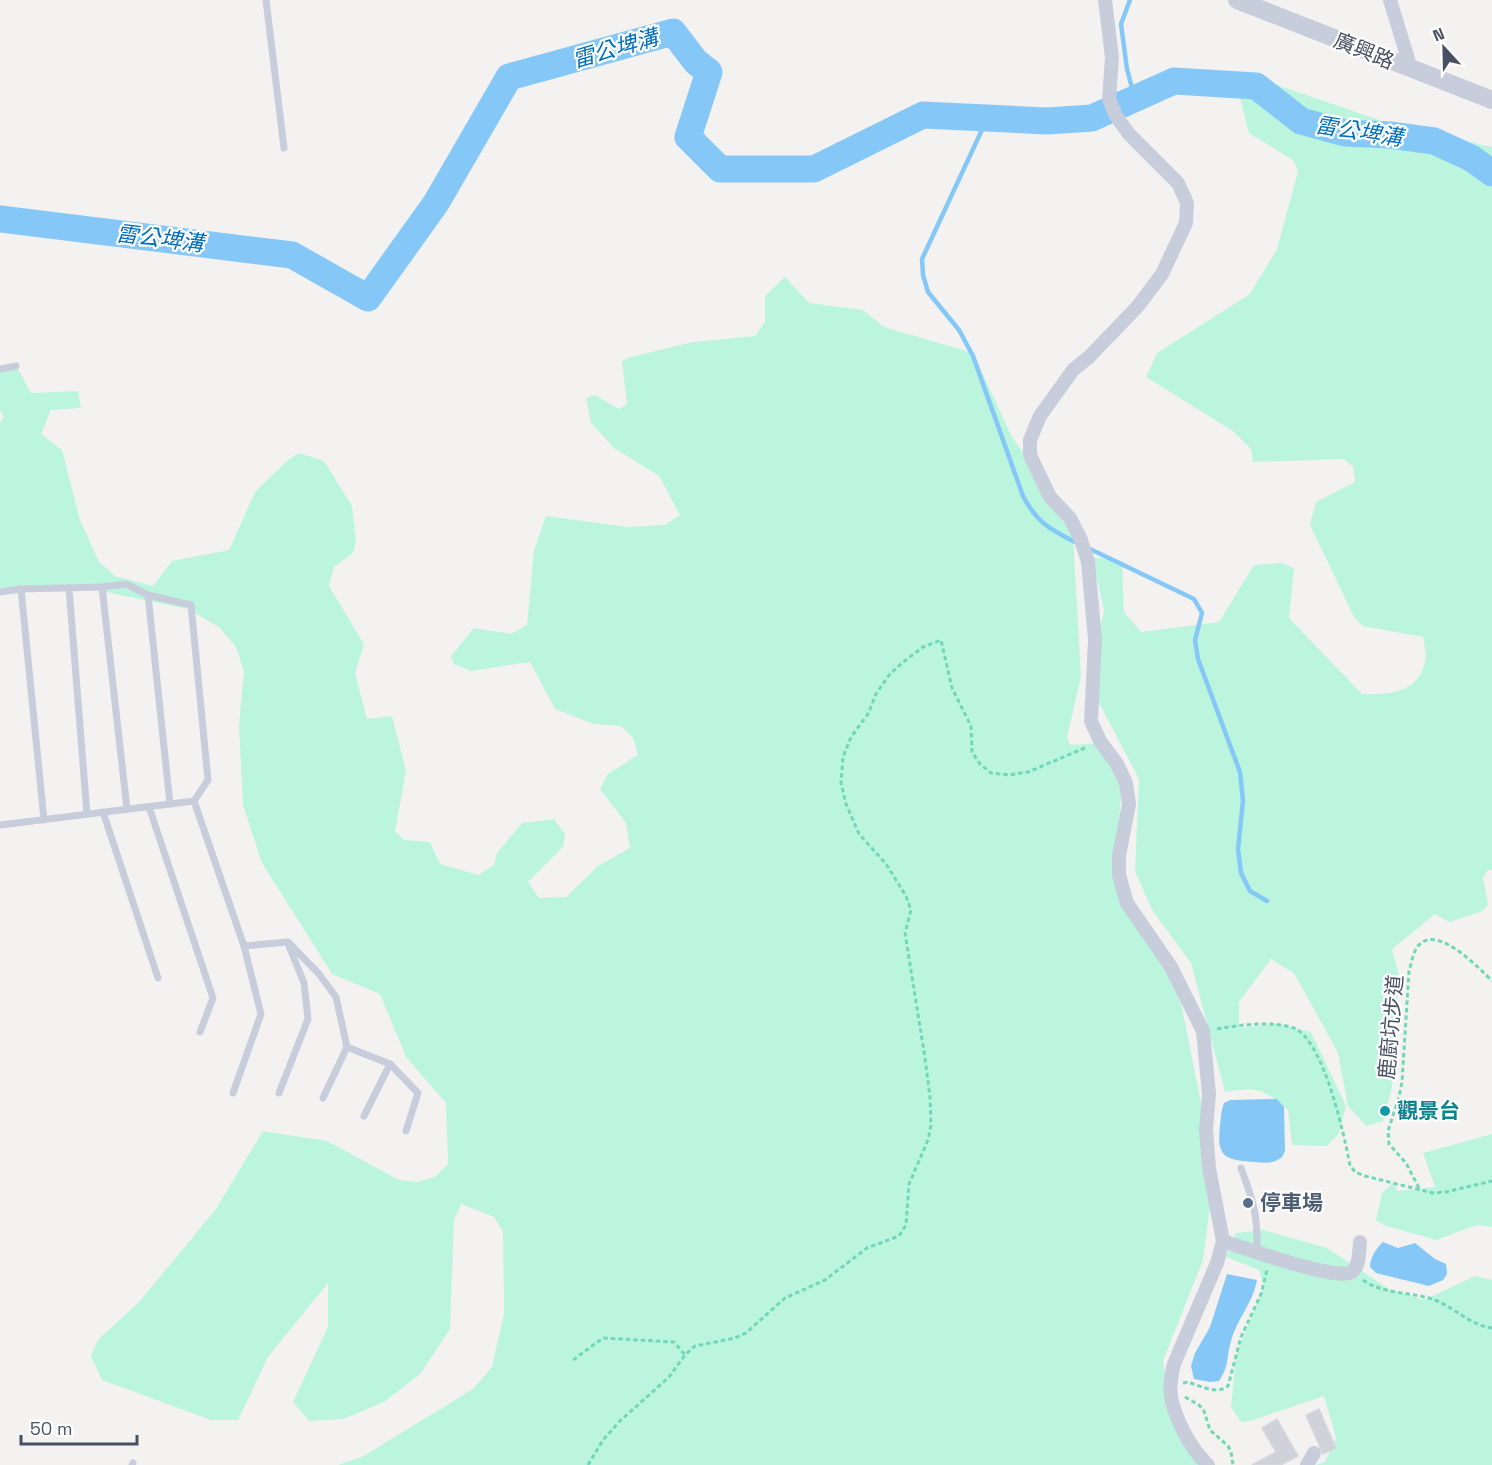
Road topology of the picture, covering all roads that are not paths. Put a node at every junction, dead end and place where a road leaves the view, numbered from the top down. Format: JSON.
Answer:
{"nodes":[{"id":1,"x":266,"y":0,"type":"edge"},
{"id":2,"x":1105,"y":0,"type":"edge"},
{"id":3,"x":1237,"y":0,"type":"edge"},
{"id":4,"x":1390,"y":0,"type":"edge"},
{"id":5,"x":1411,"y":69,"type":"junction"},
{"id":6,"x":1492,"y":100,"type":"edge"},
{"id":7,"x":284,"y":148,"type":"dead end"},
{"id":8,"x":16,"y":366,"type":"dead end"},
{"id":9,"x":0,"y":369,"type":"edge"},
{"id":10,"x":102,"y":587,"type":"junction"},
{"id":11,"x":69,"y":588,"type":"junction"},
{"id":12,"x":21,"y":589,"type":"junction"},
{"id":13,"x":0,"y":592,"type":"edge"},
{"id":14,"x":148,"y":595,"type":"junction"},
{"id":15,"x":194,"y":801,"type":"junction"},
{"id":16,"x":170,"y":804,"type":"junction"},
{"id":17,"x":149,"y":807,"type":"junction"},
{"id":18,"x":127,"y":809,"type":"junction"},
{"id":19,"x":103,"y":812,"type":"junction"},
{"id":20,"x":87,"y":814,"type":"junction"},
{"id":21,"x":44,"y":820,"type":"junction"},
{"id":22,"x":0,"y":825,"type":"edge"},
{"id":23,"x":288,"y":942,"type":"junction"},
{"id":24,"x":244,"y":946,"type":"junction"},
{"id":25,"x":158,"y":978,"type":"dead end"},
{"id":26,"x":200,"y":1032,"type":"dead end"},
{"id":27,"x":347,"y":1047,"type":"junction"},
{"id":28,"x":390,"y":1064,"type":"junction"},
{"id":29,"x":233,"y":1093,"type":"dead end"},
{"id":30,"x":279,"y":1094,"type":"dead end"},
{"id":31,"x":323,"y":1098,"type":"dead end"},
{"id":32,"x":364,"y":1116,"type":"dead end"},
{"id":33,"x":406,"y":1131,"type":"dead end"},
{"id":34,"x":1241,"y":1168,"type":"dead end"},
{"id":35,"x":1222,"y":1241,"type":"junction"},
{"id":36,"x":1360,"y":1242,"type":"dead end"},
{"id":37,"x":1264,"y":1255,"type":"junction"},
{"id":38,"x":1208,"y":1465,"type":"edge"}],
"edges":[{"from":1,"to":7,"type":"lane"},
{"from":2,"to":35,"type":"street"},
{"from":3,"to":5,"type":"street","name":"廣興路"},
{"from":4,"to":5,"type":"street"},
{"from":5,"to":6,"type":"street","name":"廣興路"},
{"from":8,"to":9,"type":"lane"},
{"from":10,"to":11,"type":"lane"},
{"from":10,"to":14,"type":"lane"},
{"from":10,"to":18,"type":"lane"},
{"from":11,"to":12,"type":"lane"},
{"from":11,"to":20,"type":"lane"},
{"from":12,"to":13,"type":"lane"},
{"from":12,"to":21,"type":"lane"},
{"from":14,"to":15,"type":"lane"},
{"from":14,"to":16,"type":"lane"},
{"from":15,"to":16,"type":"lane"},
{"from":15,"to":24,"type":"lane"},
{"from":16,"to":17,"type":"lane"},
{"from":17,"to":18,"type":"lane"},
{"from":17,"to":26,"type":"lane"},
{"from":18,"to":19,"type":"lane"},
{"from":19,"to":20,"type":"lane"},
{"from":19,"to":25,"type":"lane"},
{"from":20,"to":21,"type":"lane"},
{"from":21,"to":22,"type":"lane"},
{"from":23,"to":24,"type":"lane"},
{"from":23,"to":27,"type":"lane"},
{"from":23,"to":30,"type":"lane"},
{"from":24,"to":29,"type":"lane"},
{"from":27,"to":28,"type":"lane"},
{"from":27,"to":31,"type":"lane"},
{"from":28,"to":32,"type":"lane"},
{"from":28,"to":33,"type":"lane"},
{"from":34,"to":37,"type":"lane"},
{"from":35,"to":37,"type":"street"},
{"from":35,"to":38,"type":"street"},
{"from":36,"to":37,"type":"street"}]}
